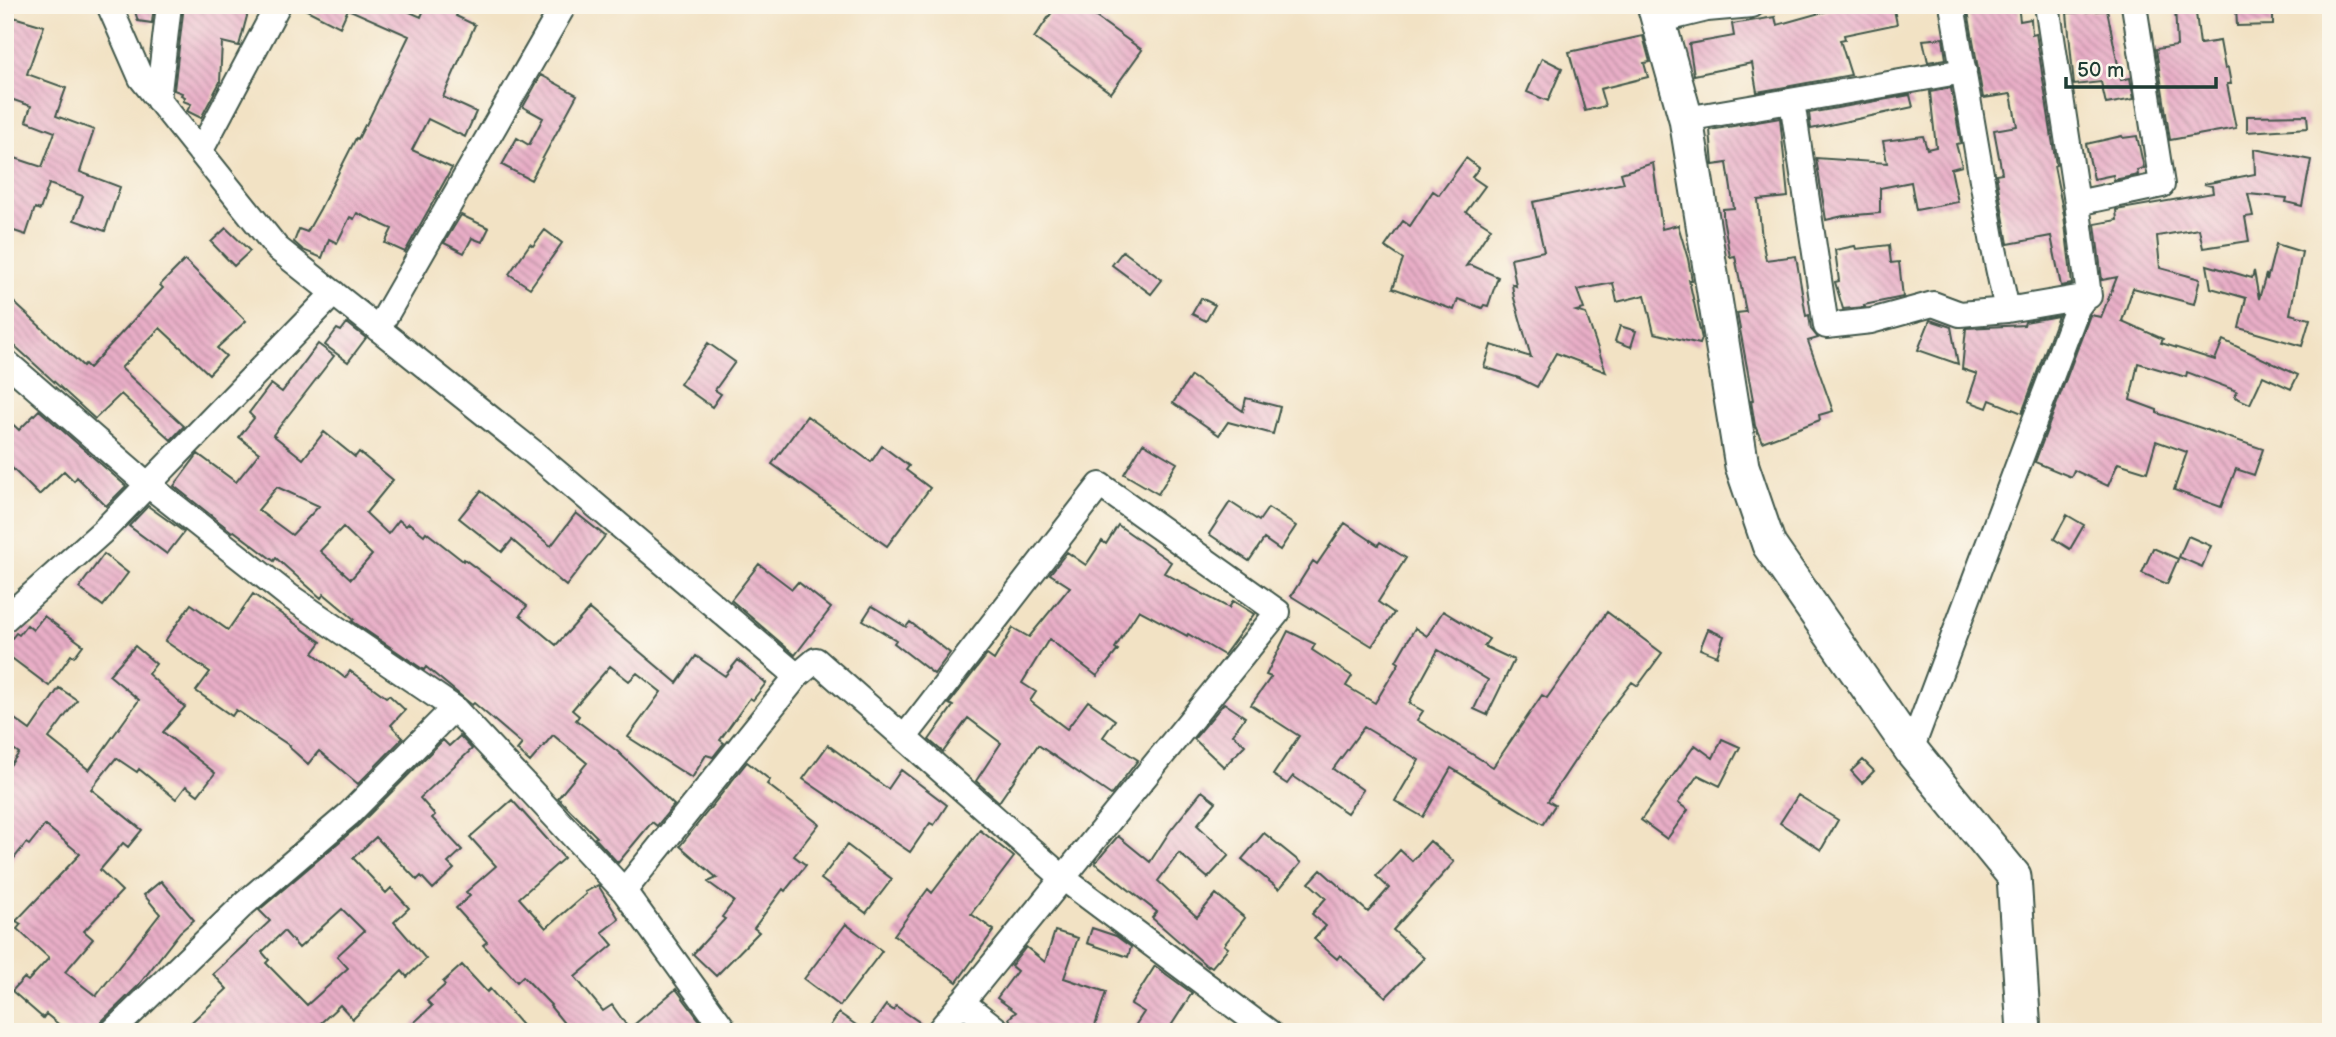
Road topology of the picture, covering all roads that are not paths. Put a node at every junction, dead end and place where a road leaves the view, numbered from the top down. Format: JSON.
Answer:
{"nodes":[{"id":1,"x":109,"y":5,"type":"edge"},
{"id":2,"x":169,"y":5,"type":"edge"},
{"id":3,"x":278,"y":5,"type":"edge"},
{"id":4,"x":564,"y":5,"type":"edge"},
{"id":5,"x":1752,"y":5,"type":"edge"},
{"id":6,"x":1952,"y":5,"type":"edge"},
{"id":7,"x":2047,"y":5,"type":"edge"},
{"id":8,"x":2134,"y":5,"type":"edge"},
{"id":9,"x":1656,"y":13,"type":"edge"},
{"id":10,"x":1964,"y":71,"type":"junction"},
{"id":11,"x":158,"y":100,"type":"junction"},
{"id":12,"x":1792,"y":101,"type":"junction"},
{"id":13,"x":1686,"y":118,"type":"junction"},
{"id":14,"x":200,"y":152,"type":"junction"},
{"id":15,"x":2077,"y":203,"type":"junction"},
{"id":16,"x":334,"y":293,"type":"junction"},
{"id":17,"x":2085,"y":297,"type":"junction"},
{"id":18,"x":2007,"y":310,"type":"junction"},
{"id":19,"x":378,"y":329,"type":"junction"},
{"id":20,"x":5,"y":360,"type":"edge"},
{"id":21,"x":147,"y":484,"type":"junction"},
{"id":22,"x":5,"y":619,"type":"edge"},
{"id":23,"x":797,"y":676,"type":"junction"},
{"id":24,"x":454,"y":708,"type":"junction"},
{"id":25,"x":904,"y":738,"type":"junction"},
{"id":26,"x":1910,"y":750,"type":"junction"},
{"id":27,"x":1063,"y":878,"type":"junction"},
{"id":28,"x":624,"y":891,"type":"junction"},
{"id":29,"x":962,"y":1002,"type":"junction"},
{"id":30,"x":720,"y":1029,"type":"edge"},
{"id":31,"x":112,"y":1032,"type":"edge"},
{"id":32,"x":938,"y":1032,"type":"edge"},
{"id":33,"x":1000,"y":1032,"type":"edge"},
{"id":34,"x":1269,"y":1032,"type":"edge"},
{"id":35,"x":2024,"y":1032,"type":"edge"}],
"edges":[{"from":1,"to":11,"type":"street"},
{"from":2,"to":11,"type":"street"},
{"from":3,"to":14,"type":"street"},
{"from":4,"to":19,"type":"street"},
{"from":5,"to":9,"type":"street"},
{"from":6,"to":10,"type":"street"},
{"from":7,"to":15,"type":"street"},
{"from":8,"to":15,"type":"street"},
{"from":9,"to":13,"type":"main road"},
{"from":10,"to":12,"type":"street"},
{"from":10,"to":18,"type":"street"},
{"from":11,"to":14,"type":"street"},
{"from":12,"to":13,"type":"street"},
{"from":12,"to":18,"type":"street"},
{"from":13,"to":26,"type":"main road"},
{"from":14,"to":16,"type":"street"},
{"from":15,"to":17,"type":"street"},
{"from":16,"to":19,"type":"street"},
{"from":16,"to":21,"type":"street"},
{"from":17,"to":18,"type":"street"},
{"from":17,"to":26,"type":"street"},
{"from":19,"to":23,"type":"street"},
{"from":20,"to":21,"type":"street"},
{"from":21,"to":22,"type":"street"},
{"from":21,"to":24,"type":"street"},
{"from":23,"to":25,"type":"street"},
{"from":23,"to":28,"type":"street"},
{"from":24,"to":28,"type":"street"},
{"from":24,"to":31,"type":"street"},
{"from":25,"to":27,"type":"street"},
{"from":25,"to":27,"type":"street"},
{"from":26,"to":35,"type":"main road"},
{"from":27,"to":29,"type":"street"},
{"from":27,"to":34,"type":"street"},
{"from":28,"to":30,"type":"street"},
{"from":29,"to":32,"type":"street"},
{"from":29,"to":33,"type":"street"}]}
